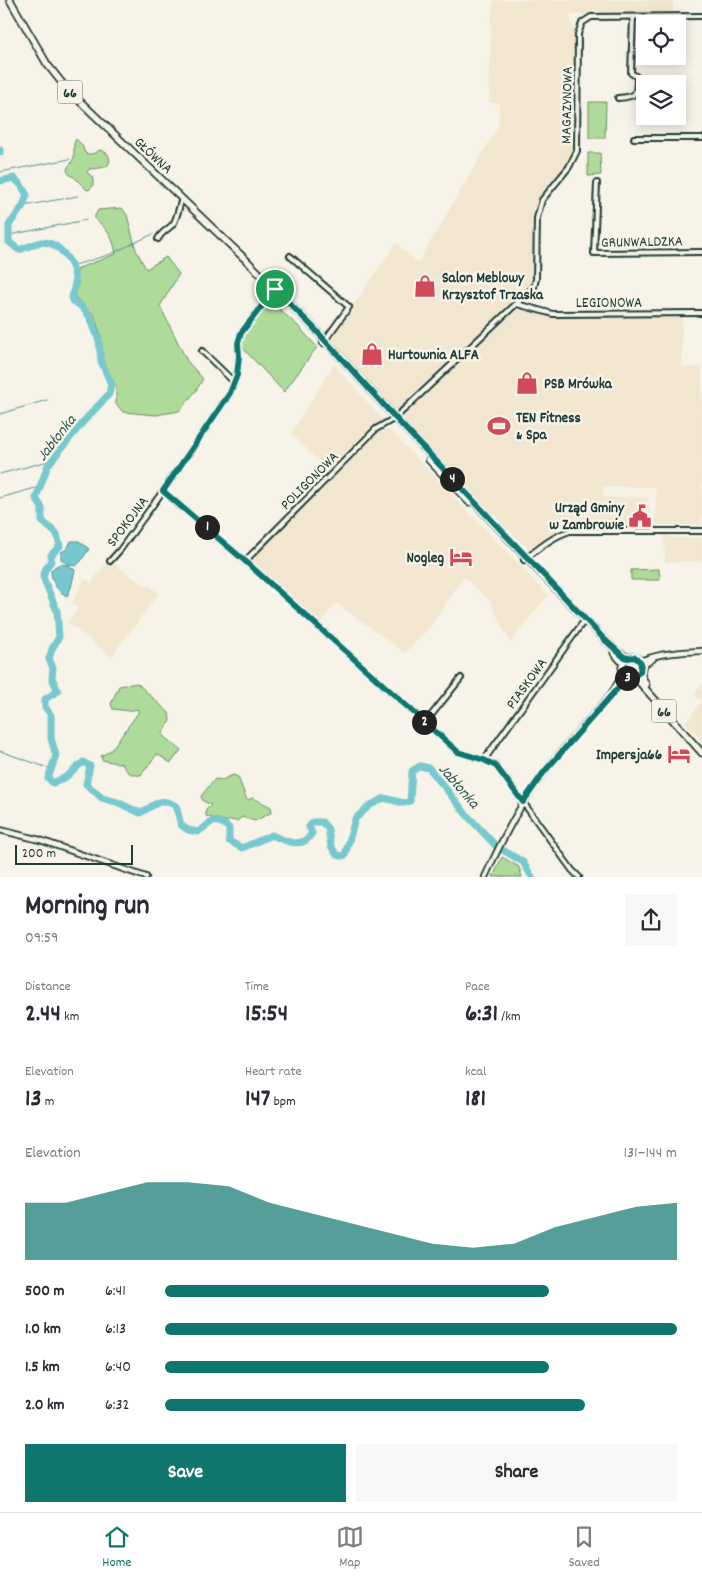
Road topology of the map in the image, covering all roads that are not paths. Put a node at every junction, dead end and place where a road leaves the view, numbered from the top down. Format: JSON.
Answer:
{"nodes":[{"id":1,"x":10,"y":0,"type":"edge"},
{"id":2,"x":702,"y":16,"type":"edge"},
{"id":3,"x":633,"y":18,"type":"junction"},
{"id":4,"x":618,"y":98,"type":"dead end"},
{"id":5,"x":634,"y":138,"type":"dead end"},
{"id":6,"x":702,"y":138,"type":"edge"},
{"id":7,"x":597,"y":183,"type":"dead end"},
{"id":8,"x":182,"y":199,"type":"junction"},
{"id":9,"x":158,"y":239,"type":"dead end"},
{"id":10,"x":702,"y":252,"type":"edge"},
{"id":11,"x":290,"y":256,"type":"dead end"},
{"id":12,"x":275,"y":289,"type":"junction"},
{"id":13,"x":517,"y":304,"type":"junction"},
{"id":14,"x":702,"y":313,"type":"edge"},
{"id":15,"x":325,"y":342,"type":"junction"},
{"id":16,"x":202,"y":351,"type":"dead end"},
{"id":17,"x":234,"y":382,"type":"junction"},
{"id":18,"x":393,"y":419,"type":"junction"},
{"id":19,"x":163,"y":491,"type":"junction"},
{"id":20,"x":702,"y":531,"type":"edge"},
{"id":21,"x":526,"y":559,"type":"junction"},
{"id":22,"x":110,"y":561,"type":"dead end"},
{"id":23,"x":245,"y":561,"type":"junction"},
{"id":24,"x":585,"y":621,"type":"junction"},
{"id":25,"x":702,"y":651,"type":"edge"},
{"id":26,"x":625,"y":660,"type":"junction"},
{"id":27,"x":637,"y":670,"type":"junction"},
{"id":28,"x":623,"y":671,"type":"junction"},
{"id":29,"x":461,"y":678,"type":"dead end"},
{"id":30,"x":605,"y":702,"type":"junction"},
{"id":31,"x":425,"y":723,"type":"junction"},
{"id":32,"x":702,"y":748,"type":"edge"},
{"id":33,"x":702,"y":754,"type":"edge"},
{"id":34,"x":484,"y":760,"type":"junction"},
{"id":35,"x":523,"y":802,"type":"junction"},
{"id":36,"x":0,"y":830,"type":"edge"},
{"id":37,"x":146,"y":877,"type":"edge"},
{"id":38,"x":485,"y":877,"type":"edge"},
{"id":39,"x":579,"y":877,"type":"edge"}],
"edges":[{"from":1,"to":8,"type":"main road","name":"GŁÓWNA","number":"66"},
{"from":2,"to":3,"type":"street","name":"MAGAZYNOWA"},
{"from":3,"to":4,"type":"street"},
{"from":3,"to":13,"type":"street","name":"MAGAZYNOWA"},
{"from":5,"to":6,"type":"street"},
{"from":7,"to":10,"type":"street","name":"GRUNWALDZKA"},
{"from":8,"to":9,"type":"street"},
{"from":8,"to":12,"type":"main road","name":"GŁÓWNA","number":"66"},
{"from":11,"to":15,"type":"street"},
{"from":12,"to":15,"type":"main road","name":"GŁÓWNA","number":"66"},
{"from":12,"to":17,"type":"street","name":"SPOKOJNA"},
{"from":13,"to":14,"type":"street","name":"LEGIONOWA"},
{"from":13,"to":18,"type":"street","name":"MAGAZYNOWA"},
{"from":15,"to":18,"type":"main road","number":"66"},
{"from":16,"to":17,"type":"street"},
{"from":17,"to":19,"type":"street","name":"SPOKOJNA"},
{"from":18,"to":21,"type":"main road","number":"66"},
{"from":18,"to":23,"type":"street","name":"POLIGONOWA"},
{"from":19,"to":22,"type":"street","name":"SPOKOJNA"},
{"from":19,"to":23,"type":"street"},
{"from":20,"to":21,"type":"street"},
{"from":21,"to":24,"type":"main road","number":"66"},
{"from":23,"to":31,"type":"street"},
{"from":24,"to":26,"type":"main road","number":"66"},
{"from":24,"to":34,"type":"street","name":"PIASKOWA"},
{"from":25,"to":27,"type":"street"},
{"from":26,"to":27,"type":"main road"},
{"from":26,"to":28,"type":"main road"},
{"from":27,"to":28,"type":"main road"},
{"from":27,"to":30,"type":"street"},
{"from":27,"to":32,"type":"main road","number":"66"},
{"from":27,"to":33,"type":"main road","number":"66"},
{"from":28,"to":30,"type":"street"},
{"from":29,"to":31,"type":"street"},
{"from":30,"to":35,"type":"street"},
{"from":31,"to":34,"type":"street"},
{"from":34,"to":35,"type":"street"},
{"from":35,"to":38,"type":"street"},
{"from":35,"to":39,"type":"street"},
{"from":36,"to":37,"type":"street"}]}
